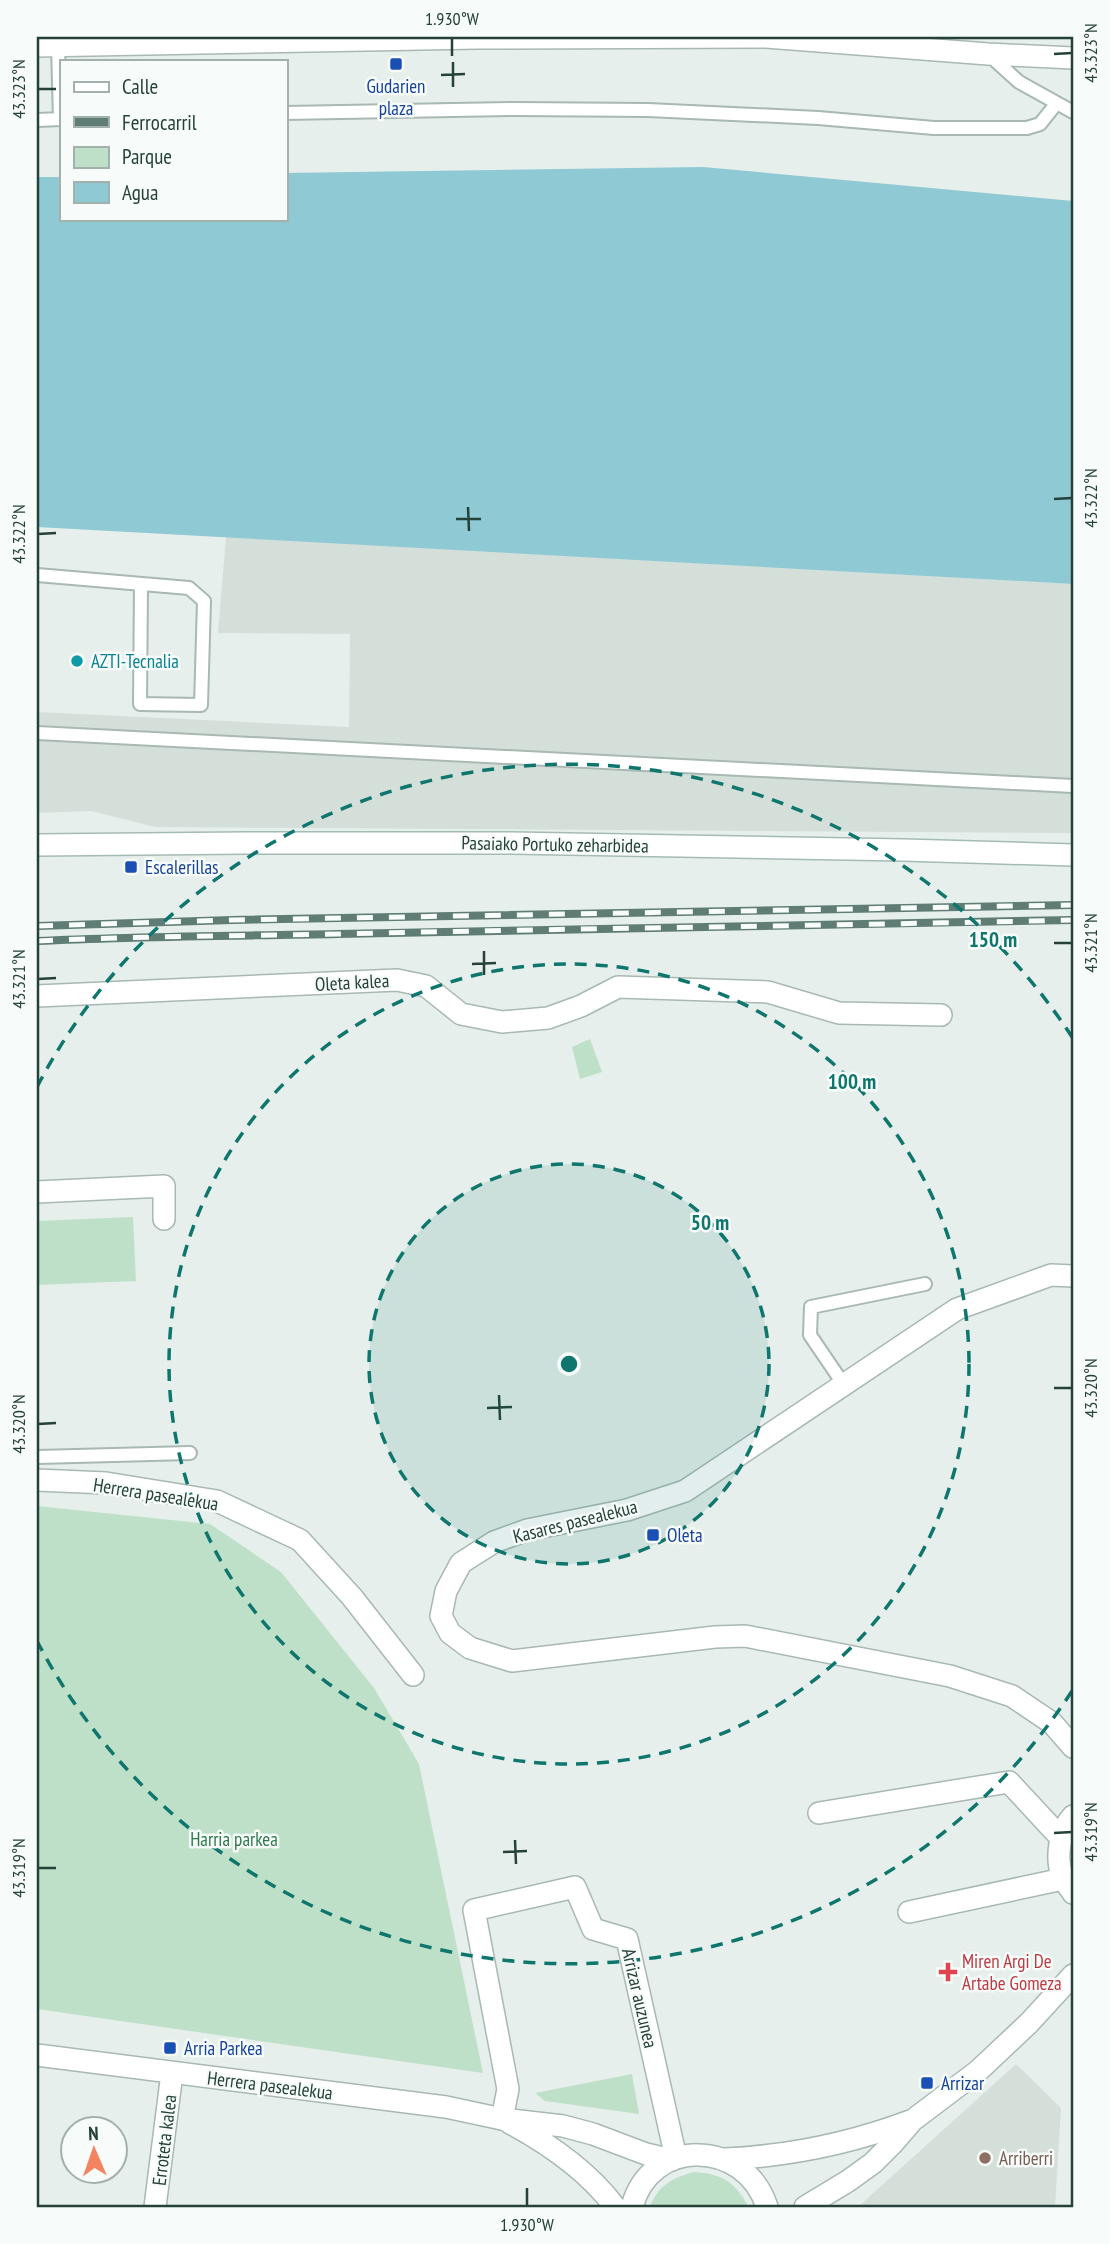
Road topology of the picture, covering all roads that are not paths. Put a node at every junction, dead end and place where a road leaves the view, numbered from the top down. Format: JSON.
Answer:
{"nodes":[{"id":1,"x":369,"y":38,"type":"edge"},
{"id":2,"x":478,"y":38,"type":"edge"},
{"id":3,"x":37,"y":46,"type":"edge"},
{"id":4,"x":58,"y":46,"type":"junction"},
{"id":5,"x":988,"y":54,"type":"junction"},
{"id":6,"x":1073,"y":58,"type":"edge"},
{"id":7,"x":60,"y":95,"type":"edge"},
{"id":8,"x":1056,"y":104,"type":"junction"},
{"id":9,"x":287,"y":113,"type":"edge"},
{"id":10,"x":1073,"y":113,"type":"edge"},
{"id":11,"x":60,"y":119,"type":"edge"},
{"id":12,"x":37,"y":120,"type":"edge"},
{"id":13,"x":37,"y":575,"type":"edge"},
{"id":14,"x":141,"y":586,"type":"junction"},
{"id":15,"x":37,"y":733,"type":"edge"},
{"id":16,"x":1073,"y":786,"type":"edge"},
{"id":17,"x":37,"y":845,"type":"edge"},
{"id":18,"x":1073,"y":855,"type":"edge"},
{"id":19,"x":37,"y":996,"type":"edge"},
{"id":20,"x":941,"y":1015,"type":"dead end"},
{"id":21,"x":37,"y":1192,"type":"edge"},
{"id":22,"x":164,"y":1219,"type":"dead end"},
{"id":23,"x":1073,"y":1276,"type":"edge"},
{"id":24,"x":925,"y":1284,"type":"dead end"},
{"id":25,"x":844,"y":1385,"type":"junction"},
{"id":26,"x":190,"y":1453,"type":"dead end"},
{"id":27,"x":37,"y":1457,"type":"edge"},
{"id":28,"x":37,"y":1480,"type":"edge"},
{"id":29,"x":414,"y":1675,"type":"dead end"},
{"id":30,"x":1073,"y":1747,"type":"edge"},
{"id":31,"x":819,"y":1813,"type":"dead end"},
{"id":32,"x":1073,"y":1816,"type":"edge"},
{"id":33,"x":1061,"y":1838,"type":"junction"},
{"id":34,"x":1068,"y":1886,"type":"edge"},
{"id":35,"x":909,"y":1912,"type":"dead end"},
{"id":36,"x":1073,"y":1975,"type":"edge"},
{"id":37,"x":37,"y":2055,"type":"edge"},
{"id":38,"x":172,"y":2073,"type":"junction"},
{"id":39,"x":502,"y":2119,"type":"junction"},
{"id":40,"x":913,"y":2120,"type":"junction"},
{"id":41,"x":674,"y":2159,"type":"junction"},
{"id":42,"x":725,"y":2159,"type":"junction"},
{"id":43,"x":155,"y":2207,"type":"edge"},
{"id":44,"x":615,"y":2207,"type":"edge"},
{"id":45,"x":632,"y":2207,"type":"edge"},
{"id":46,"x":767,"y":2207,"type":"edge"},
{"id":47,"x":805,"y":2207,"type":"edge"}],
"edges":[{"from":1,"to":2,"type":"street"},
{"from":1,"to":4,"type":"street"},
{"from":2,"to":5,"type":"street"},
{"from":3,"to":4,"type":"street"},
{"from":4,"to":7,"type":"lane"},
{"from":5,"to":6,"type":"street"},
{"from":5,"to":8,"type":"lane"},
{"from":8,"to":9,"type":"lane"},
{"from":8,"to":10,"type":"lane"},
{"from":11,"to":12,"type":"lane"},
{"from":13,"to":14,"type":"lane"},
{"from":14,"to":14,"type":"lane"},
{"from":15,"to":16,"type":"lane"},
{"from":17,"to":18,"type":"street","name":"Pasaiako Portuko zeharbidea"},
{"from":19,"to":20,"type":"street","name":"Oleta kalea"},
{"from":21,"to":22,"type":"street"},
{"from":23,"to":25,"type":"street","name":"Kasares pasealekua"},
{"from":24,"to":25,"type":"lane"},
{"from":25,"to":30,"type":"street","name":"Kasares pasealekua"},
{"from":26,"to":27,"type":"lane"},
{"from":28,"to":29,"type":"street","name":"Herrera pasealekua"},
{"from":31,"to":33,"type":"street"},
{"from":32,"to":33,"type":"street"},
{"from":33,"to":34,"type":"street"},
{"from":34,"to":35,"type":"street"},
{"from":36,"to":40,"type":"street"},
{"from":37,"to":38,"type":"street","name":"Herrera pasealekua"},
{"from":38,"to":39,"type":"street","name":"Herrera pasealekua"},
{"from":38,"to":43,"type":"street","name":"Erroteta kalea"},
{"from":39,"to":41,"type":"street","name":"Herrera pasealekua"},
{"from":39,"to":41,"type":"street","name":"Arrizar auzunea"},
{"from":39,"to":44,"type":"street","name":"Herrera pasealekua"},
{"from":40,"to":42,"type":"street"},
{"from":40,"to":47,"type":"street"},
{"from":41,"to":42,"type":"street"},
{"from":41,"to":45,"type":"street"},
{"from":42,"to":46,"type":"street"}]}
